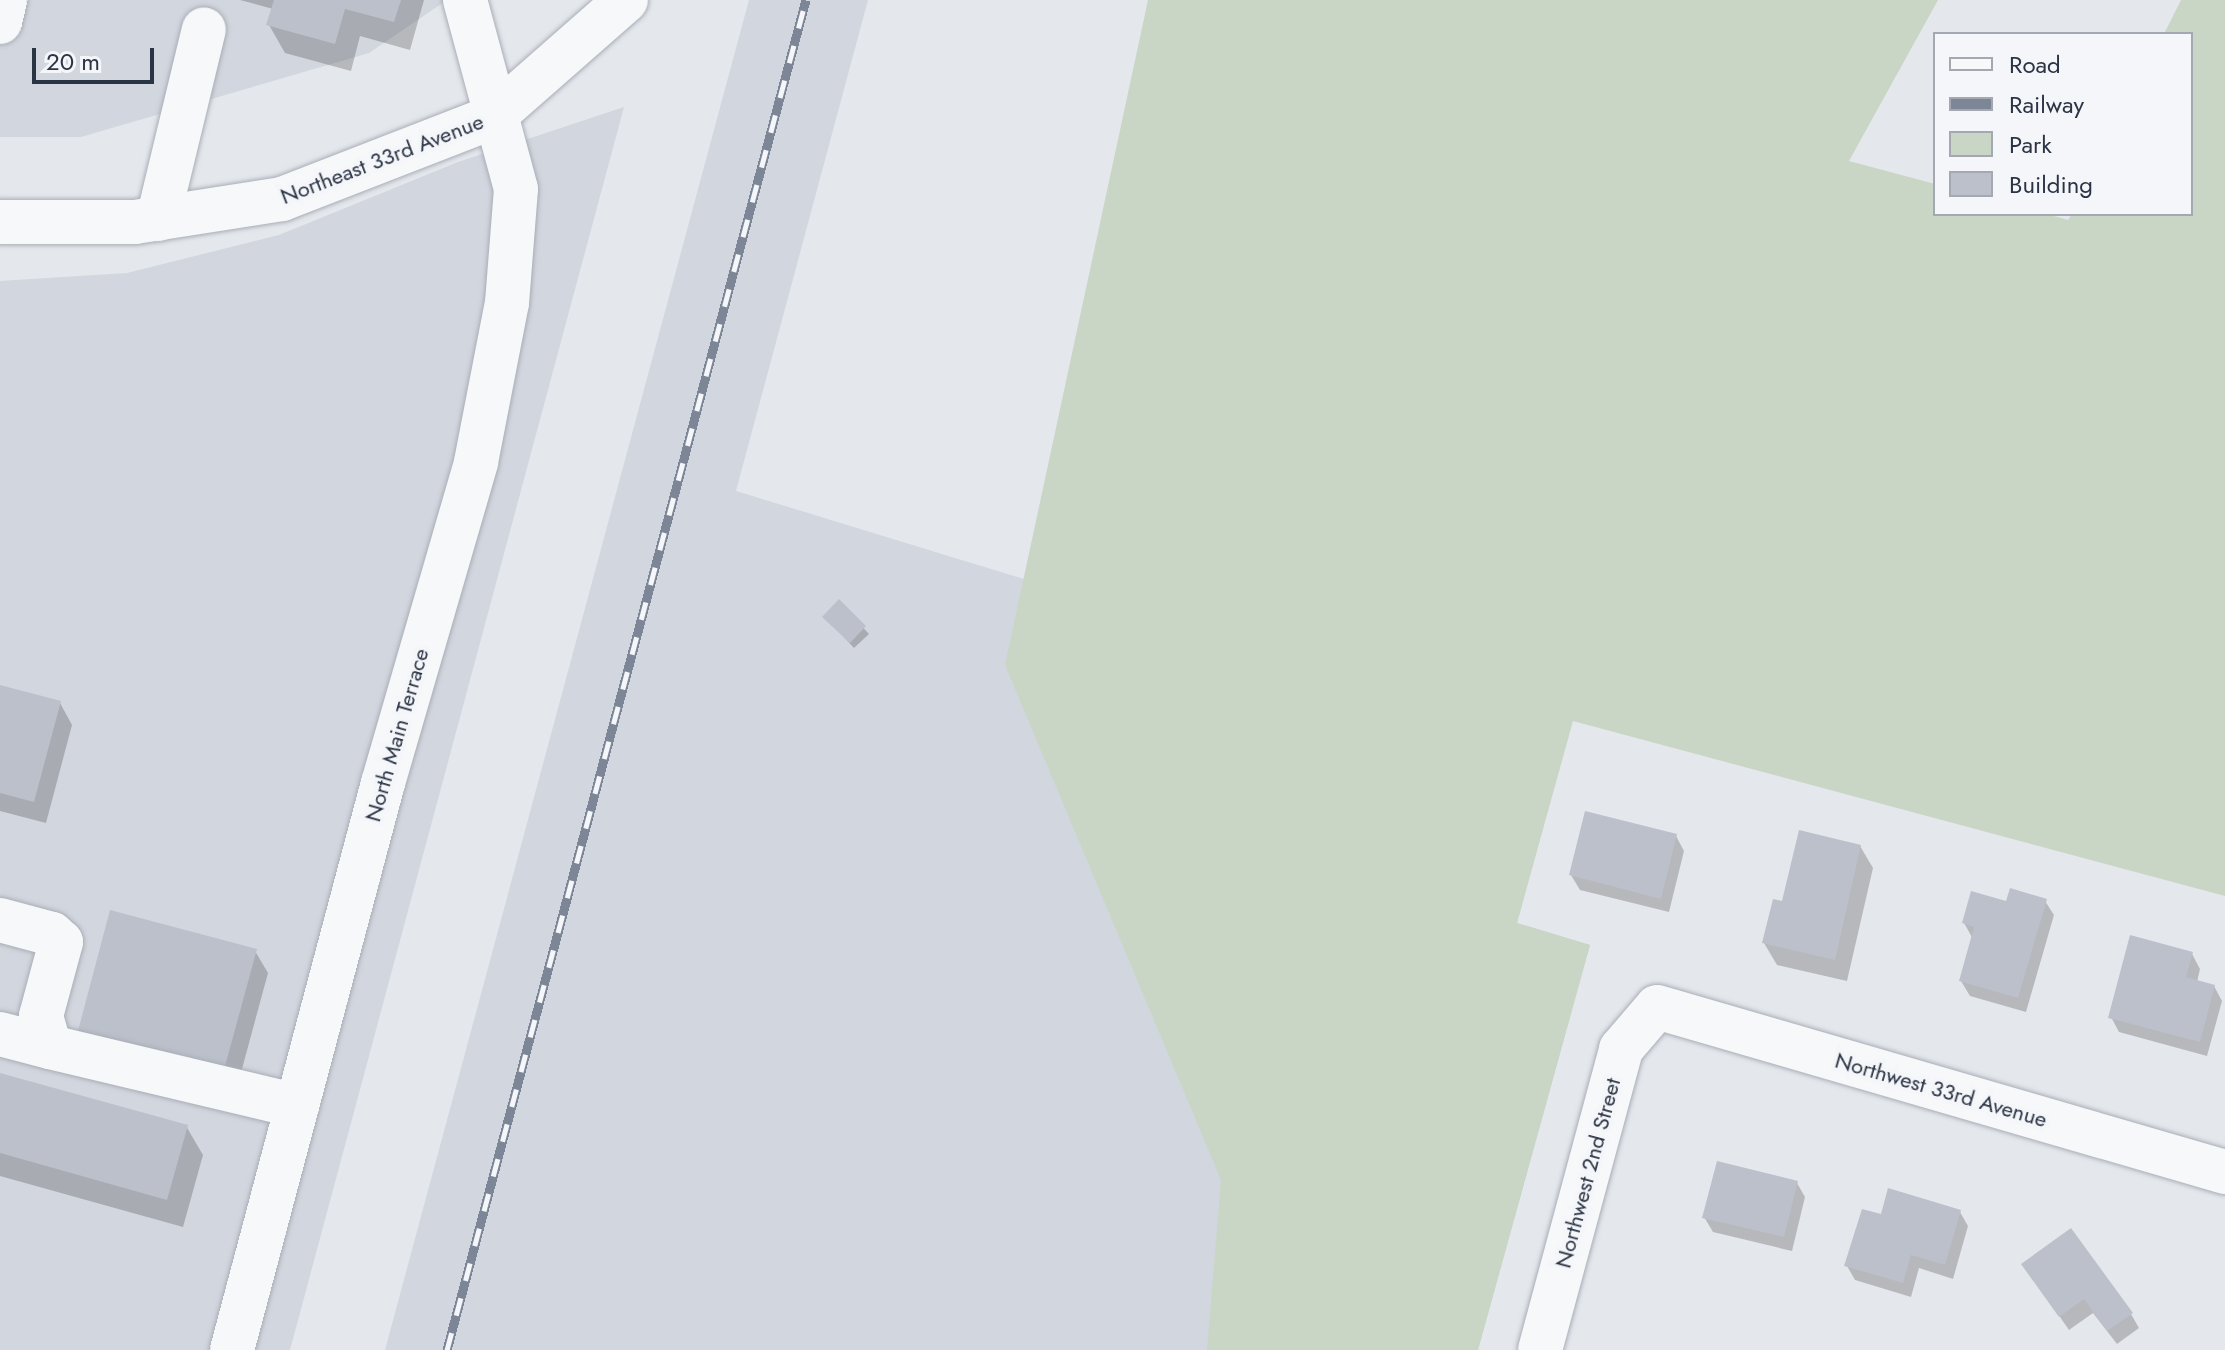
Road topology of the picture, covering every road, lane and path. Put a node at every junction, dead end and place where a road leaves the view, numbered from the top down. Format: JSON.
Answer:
{"nodes":[{"id":1,"x":5,"y":0,"type":"edge"},
{"id":2,"x":465,"y":0,"type":"edge"},
{"id":3,"x":626,"y":0,"type":"edge"},
{"id":4,"x":0,"y":22,"type":"edge"},
{"id":5,"x":204,"y":29,"type":"dead end"},
{"id":6,"x":493,"y":117,"type":"junction"},
{"id":7,"x":158,"y":219,"type":"junction"},
{"id":8,"x":0,"y":222,"type":"edge"},
{"id":9,"x":0,"y":920,"type":"edge"},
{"id":10,"x":1657,"y":1007,"type":"joint"},
{"id":11,"x":0,"y":1034,"type":"edge"},
{"id":12,"x":50,"y":1047,"type":"junction"},
{"id":13,"x":297,"y":1106,"type":"junction"},
{"id":14,"x":2225,"y":1172,"type":"edge"},
{"id":15,"x":232,"y":1350,"type":"edge"},
{"id":16,"x":1540,"y":1350,"type":"edge"}],
"edges":[{"from":1,"to":4,"type":"street"},
{"from":2,"to":6,"type":"street","name":"North Main Terrace"},
{"from":3,"to":6,"type":"street","name":"Northeast 33rd Avenue"},
{"from":5,"to":7,"type":"street"},
{"from":6,"to":7,"type":"street","name":"Northeast 33rd Avenue"},
{"from":6,"to":13,"type":"street","name":"North Main Terrace"},
{"from":7,"to":8,"type":"street","name":"Northeast 33rd Avenue"},
{"from":9,"to":12,"type":"street"},
{"from":10,"to":14,"type":"street","name":"Northwest 33rd Avenue"},
{"from":10,"to":16,"type":"street","name":"Northwest 2nd Street"},
{"from":11,"to":12,"type":"street"},
{"from":12,"to":13,"type":"street"},
{"from":13,"to":15,"type":"street","name":"North Main Terrace"}]}
